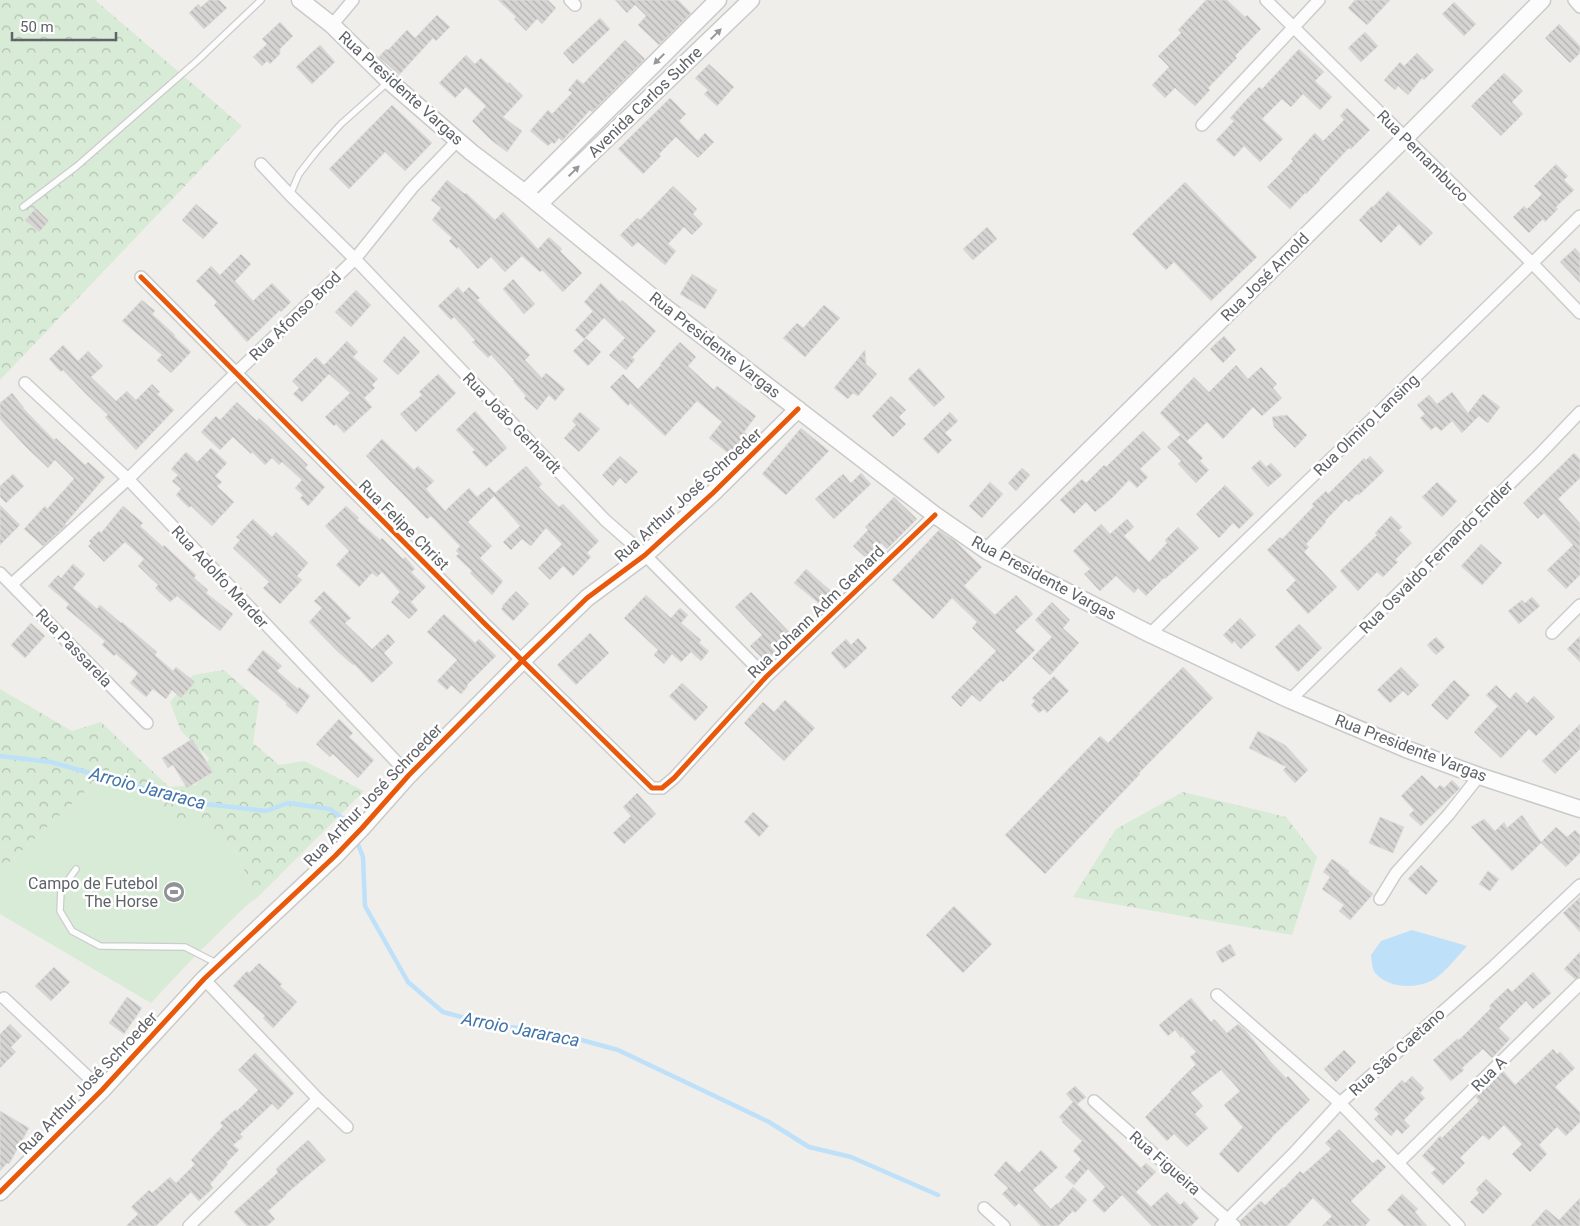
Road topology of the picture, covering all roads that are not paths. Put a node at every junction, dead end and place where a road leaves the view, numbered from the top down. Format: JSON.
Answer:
{"nodes":[{"id":1,"x":260,"y":0,"type":"edge"},
{"id":2,"x":300,"y":0,"type":"edge"},
{"id":3,"x":353,"y":0,"type":"edge"},
{"id":4,"x":718,"y":0,"type":"edge"},
{"id":5,"x":752,"y":0,"type":"edge"},
{"id":6,"x":1266,"y":0,"type":"edge"},
{"id":7,"x":1319,"y":0,"type":"edge"},
{"id":8,"x":1542,"y":0,"type":"edge"},
{"id":9,"x":1574,"y":0,"type":"edge"},
{"id":10,"x":1580,"y":7,"type":"edge"},
{"id":11,"x":332,"y":25,"type":"junction"},
{"id":12,"x":1293,"y":26,"type":"junction"},
{"id":13,"x":389,"y":81,"type":"junction"},
{"id":14,"x":1202,"y":125,"type":"dead end"},
{"id":15,"x":1405,"y":138,"type":"junction"},
{"id":16,"x":458,"y":140,"type":"junction"},
{"id":17,"x":261,"y":164,"type":"dead end"},
{"id":18,"x":525,"y":193,"type":"junction"},
{"id":19,"x":290,"y":195,"type":"junction"},
{"id":20,"x":539,"y":204,"type":"junction"},
{"id":21,"x":23,"y":207,"type":"dead end"},
{"id":22,"x":1580,"y":216,"type":"edge"},
{"id":23,"x":355,"y":259,"type":"junction"},
{"id":24,"x":1532,"y":264,"type":"junction"},
{"id":25,"x":141,"y":277,"type":"dead end"},
{"id":26,"x":1580,"y":313,"type":"edge"},
{"id":27,"x":236,"y":373,"type":"junction"},
{"id":28,"x":25,"y":383,"type":"dead end"},
{"id":29,"x":798,"y":409,"type":"junction"},
{"id":30,"x":1580,"y":412,"type":"edge"},
{"id":31,"x":128,"y":479,"type":"junction"},
{"id":32,"x":935,"y":515,"type":"junction"},
{"id":33,"x":987,"y":551,"type":"junction"},
{"id":34,"x":645,"y":554,"type":"junction"},
{"id":35,"x":0,"y":573,"type":"edge"},
{"id":36,"x":12,"y":584,"type":"junction"},
{"id":37,"x":1580,"y":605,"type":"edge"},
{"id":38,"x":1552,"y":633,"type":"dead end"},
{"id":39,"x":1150,"y":634,"type":"junction"},
{"id":40,"x":522,"y":661,"type":"junction"},
{"id":41,"x":766,"y":677,"type":"junction"},
{"id":42,"x":1290,"y":700,"type":"junction"},
{"id":43,"x":147,"y":723,"type":"dead end"},
{"id":44,"x":410,"y":775,"type":"junction"},
{"id":45,"x":1480,"y":776,"type":"junction"},
{"id":46,"x":652,"y":788,"type":"joint"},
{"id":47,"x":1580,"y":808,"type":"edge"},
{"id":48,"x":76,"y":869,"type":"dead end"},
{"id":49,"x":1580,"y":885,"type":"edge"},
{"id":50,"x":1380,"y":899,"type":"dead end"},
{"id":51,"x":219,"y":965,"type":"junction"},
{"id":52,"x":204,"y":979,"type":"junction"},
{"id":53,"x":1580,"y":984,"type":"edge"},
{"id":54,"x":1217,"y":994,"type":"dead end"},
{"id":55,"x":4,"y":998,"type":"dead end"},
{"id":56,"x":102,"y":1090,"type":"junction"},
{"id":57,"x":318,"y":1099,"type":"junction"},
{"id":58,"x":1094,"y":1101,"type":"dead end"},
{"id":59,"x":1340,"y":1103,"type":"junction"},
{"id":60,"x":347,"y":1127,"type":"dead end"},
{"id":61,"x":1398,"y":1163,"type":"junction"},
{"id":62,"x":0,"y":1192,"type":"edge"},
{"id":63,"x":984,"y":1208,"type":"dead end"},
{"id":64,"x":1228,"y":1223,"type":"edge"},
{"id":65,"x":189,"y":1226,"type":"edge"},
{"id":66,"x":1004,"y":1226,"type":"edge"},
{"id":67,"x":1459,"y":1226,"type":"edge"}],
"edges":[{"from":1,"to":21,"type":"lane"},
{"from":2,"to":11,"type":"street","name":"Rua Presidente Vargas"},
{"from":3,"to":11,"type":"street"},
{"from":4,"to":18,"type":"street","name":"Avenida Carlos Suhre","one_way":true},
{"from":20,"to":5,"type":"street","name":"Avenida Carlos Suhre","one_way":true},
{"from":6,"to":12,"type":"street","name":"Rua Pernambuco"},
{"from":7,"to":12,"type":"street"},
{"from":8,"to":15,"type":"street","name":"Rua José Arnold"},
{"from":9,"to":10,"type":"street"},
{"from":11,"to":13,"type":"street","name":"Rua Presidente Vargas"},
{"from":12,"to":14,"type":"street"},
{"from":12,"to":15,"type":"street","name":"Rua Pernambuco"},
{"from":13,"to":16,"type":"street","name":"Rua Presidente Vargas"},
{"from":13,"to":19,"type":"lane"},
{"from":15,"to":24,"type":"street","name":"Rua Pernambuco"},
{"from":15,"to":33,"type":"street","name":"Rua José Arnold"},
{"from":16,"to":18,"type":"street","name":"Rua Presidente Vargas"},
{"from":16,"to":23,"type":"street","name":"Rua Afonso Brod"},
{"from":17,"to":19,"type":"street","name":"Rua João Gerhardt"},
{"from":18,"to":20,"type":"street","name":"Rua Presidente Vargas"},
{"from":19,"to":23,"type":"street","name":"Rua João Gerhardt"},
{"from":20,"to":29,"type":"street","name":"Rua Presidente Vargas"},
{"from":22,"to":24,"type":"street","name":"Rua Olmiro Lansing"},
{"from":23,"to":27,"type":"street","name":"Rua Afonso Brod"},
{"from":23,"to":34,"type":"street","name":"Rua João Gerhardt"},
{"from":24,"to":26,"type":"street","name":"Rua Pernambuco"},
{"from":24,"to":39,"type":"street","name":"Rua Olmiro Lansing"},
{"from":25,"to":27,"type":"street","name":"Rua Felipe Christ"},
{"from":27,"to":31,"type":"street","name":"Rua Afonso Brod"},
{"from":27,"to":40,"type":"street","name":"Rua Felipe Christ"},
{"from":28,"to":31,"type":"street","name":"Rua Adolfo Marder"},
{"from":29,"to":32,"type":"street","name":"Rua Presidente Vargas"},
{"from":29,"to":34,"type":"street","name":"Rua Arthur José Schroeder"},
{"from":30,"to":42,"type":"street","name":"Rua Osvaldo Fernando Endler"},
{"from":31,"to":36,"type":"street","name":"Rua Afonso Brod"},
{"from":31,"to":44,"type":"street","name":"Rua Adolfo Marder"},
{"from":32,"to":33,"type":"street","name":"Rua Presidente Vargas"},
{"from":32,"to":41,"type":"street","name":"Rua Johann Adm Gerhard"},
{"from":33,"to":39,"type":"street","name":"Rua Presidente Vargas"},
{"from":34,"to":40,"type":"street","name":"Rua Arthur José Schroeder"},
{"from":34,"to":41,"type":"street","name":"Rua João Gerhardt"},
{"from":35,"to":36,"type":"street","name":"Rua Passarela"},
{"from":36,"to":43,"type":"street","name":"Rua Passarela"},
{"from":37,"to":38,"type":"street"},
{"from":39,"to":42,"type":"street","name":"Rua Presidente Vargas"},
{"from":40,"to":44,"type":"street","name":"Rua Arthur José Schroeder"},
{"from":40,"to":46,"type":"street","name":"Rua Felipe Christ"},
{"from":41,"to":46,"type":"street","name":"Rua Johann Adm Gerhard"},
{"from":42,"to":45,"type":"street","name":"Rua Presidente Vargas"},
{"from":44,"to":51,"type":"street","name":"Rua Arthur José Schroeder"},
{"from":45,"to":47,"type":"street","name":"Rua Presidente Vargas"},
{"from":45,"to":50,"type":"street"},
{"from":48,"to":51,"type":"lane"},
{"from":49,"to":59,"type":"street","name":"Rua São Caetano"},
{"from":51,"to":52,"type":"street","name":"Rua Arthur José Schroeder"},
{"from":52,"to":56,"type":"street","name":"Rua Arthur José Schroeder"},
{"from":52,"to":57,"type":"street"},
{"from":53,"to":61,"type":"street","name":"Rua A"},
{"from":54,"to":59,"type":"street"},
{"from":55,"to":56,"type":"street"},
{"from":56,"to":62,"type":"street","name":"Rua Arthur José Schroeder"},
{"from":57,"to":60,"type":"street"},
{"from":57,"to":65,"type":"street"},
{"from":58,"to":64,"type":"street","name":"Rua Figueira"},
{"from":59,"to":61,"type":"street"},
{"from":59,"to":64,"type":"street","name":"Rua São Caetano"},
{"from":61,"to":67,"type":"street"},
{"from":63,"to":66,"type":"street"}]}
